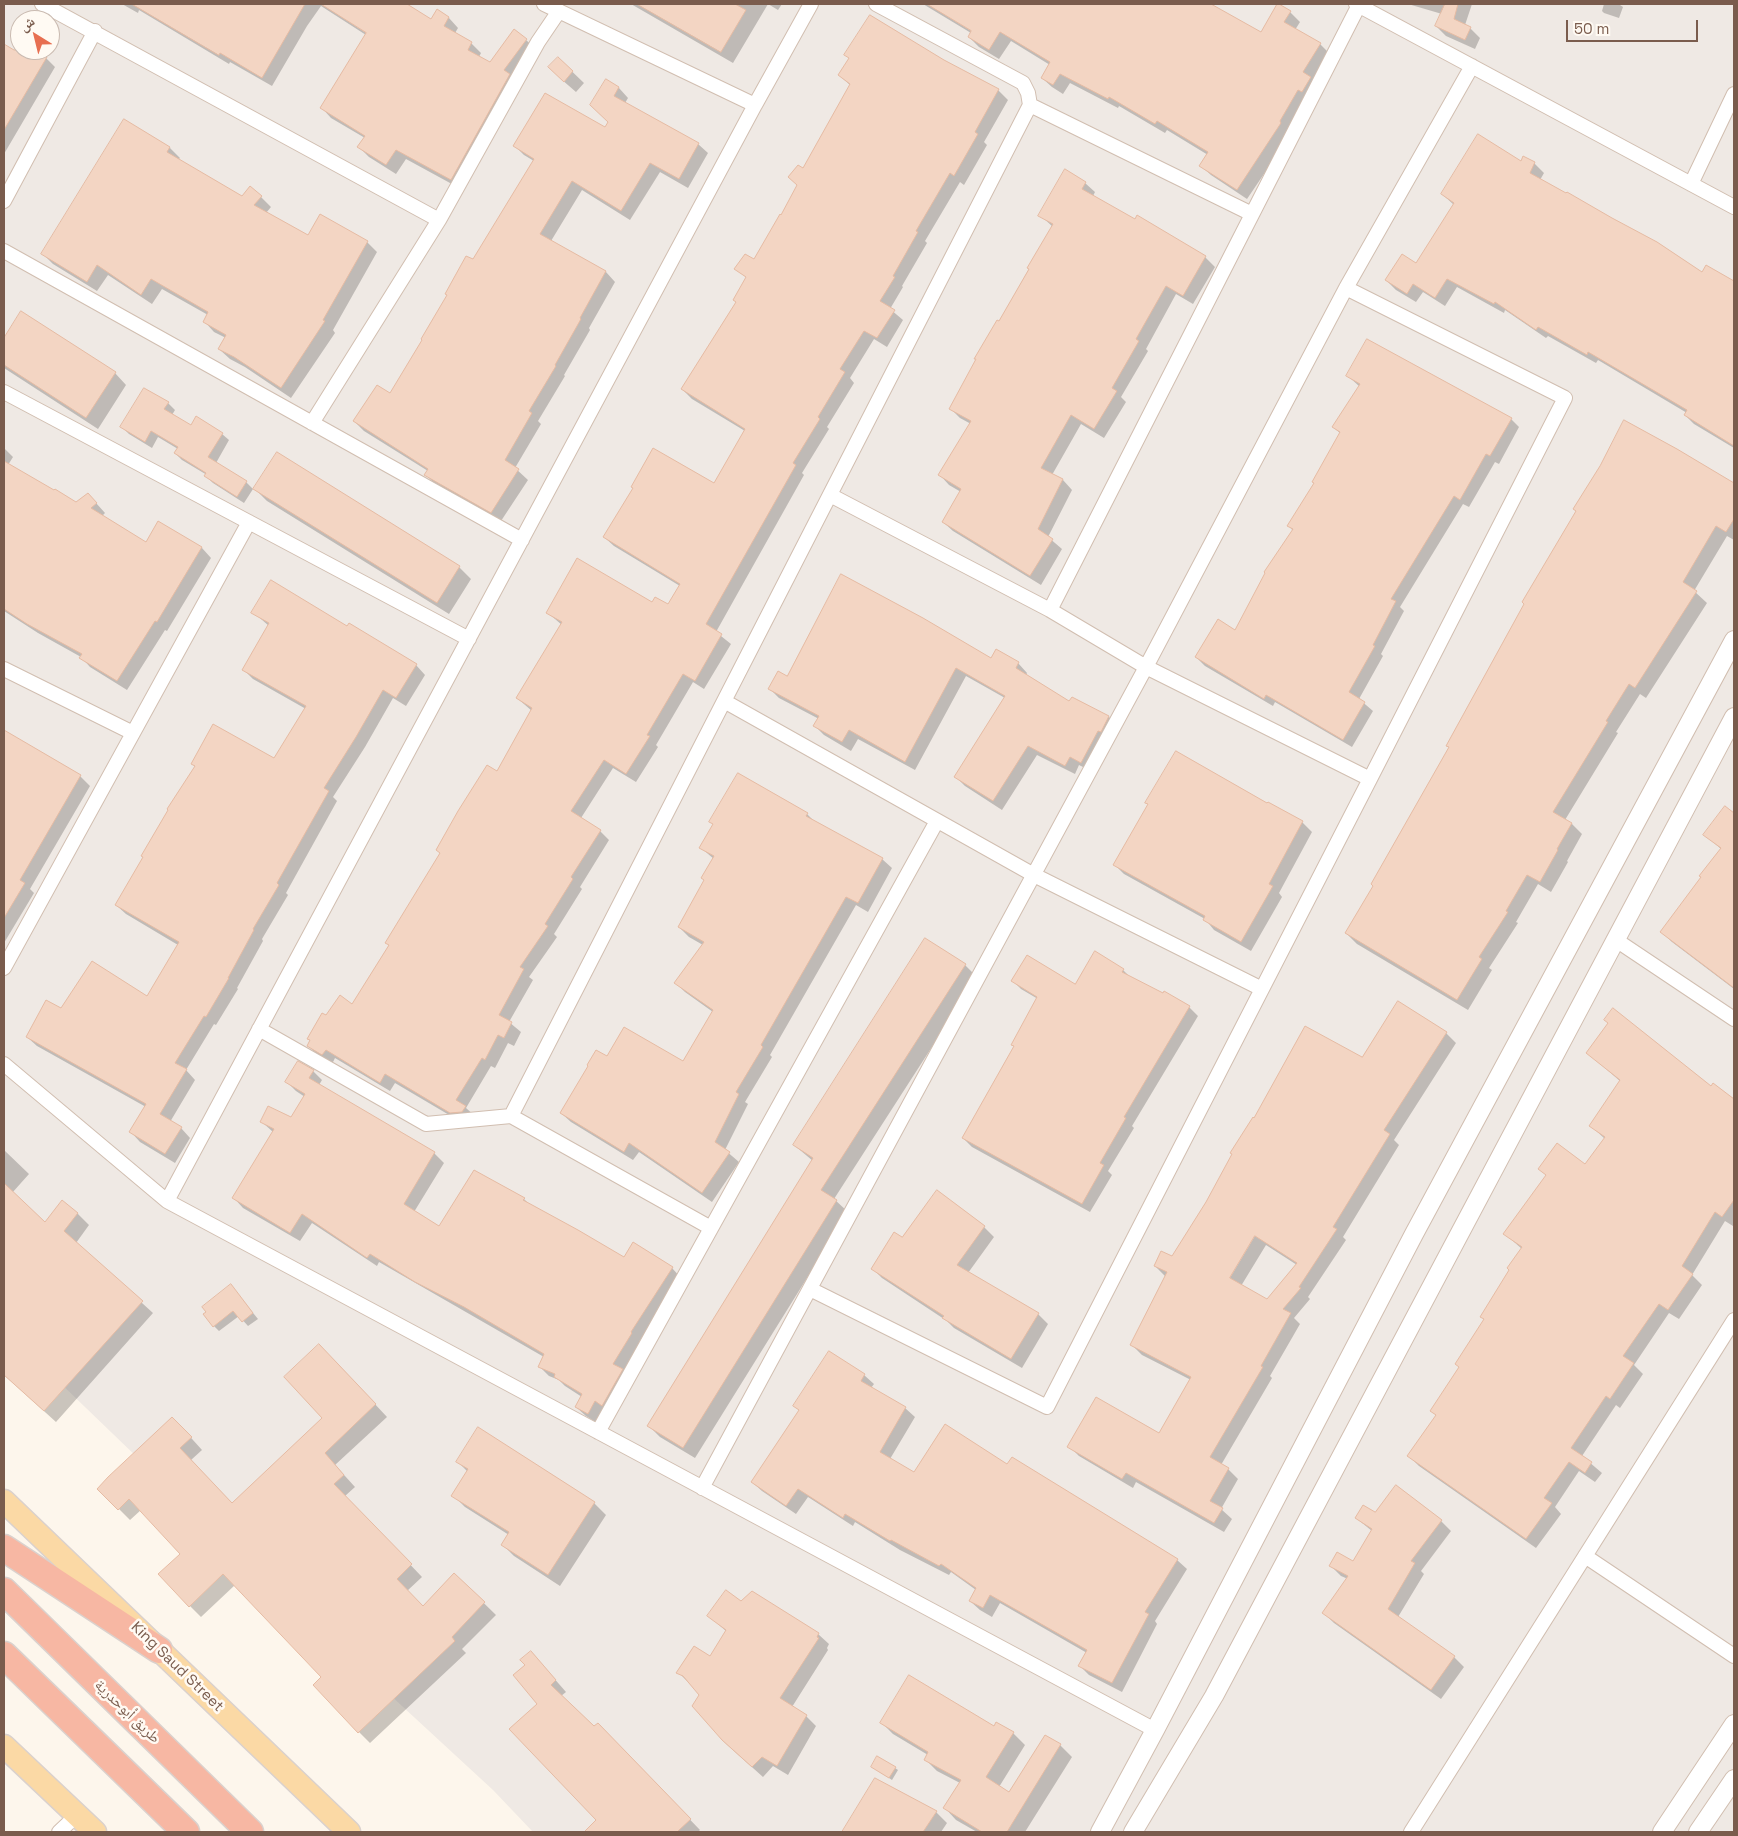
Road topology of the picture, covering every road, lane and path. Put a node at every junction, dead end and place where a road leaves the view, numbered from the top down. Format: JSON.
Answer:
{"nodes":[{"id":1,"x":42,"y":4,"type":"edge"},
{"id":2,"x":544,"y":4,"type":"edge"},
{"id":3,"x":810,"y":4,"type":"edge"},
{"id":4,"x":876,"y":4,"type":"edge"},
{"id":5,"x":1357,"y":4,"type":"edge"},
{"id":6,"x":559,"y":11,"type":"junction"},
{"id":7,"x":95,"y":32,"type":"junction"},
{"id":8,"x":1472,"y":66,"type":"junction"},
{"id":9,"x":1734,"y":94,"type":"edge"},
{"id":10,"x":755,"y":105,"type":"junction"},
{"id":11,"x":1030,"y":105,"type":"junction"},
{"id":12,"x":1691,"y":184,"type":"junction"},
{"id":13,"x":4,"y":201,"type":"edge"},
{"id":14,"x":1734,"y":207,"type":"edge"},
{"id":15,"x":1252,"y":214,"type":"junction"},
{"id":16,"x":439,"y":220,"type":"junction"},
{"id":17,"x":4,"y":251,"type":"edge"},
{"id":18,"x":1346,"y":288,"type":"junction"},
{"id":19,"x":4,"y":392,"type":"edge"},
{"id":20,"x":312,"y":423,"type":"junction"},
{"id":21,"x":830,"y":494,"type":"junction"},
{"id":22,"x":248,"y":522,"type":"junction"},
{"id":23,"x":522,"y":540,"type":"junction"},
{"id":24,"x":1050,"y":610,"type":"junction"},
{"id":25,"x":469,"y":639,"type":"junction"},
{"id":26,"x":1734,"y":640,"type":"edge"},
{"id":27,"x":1146,"y":667,"type":"junction"},
{"id":28,"x":4,"y":669,"type":"edge"},
{"id":29,"x":724,"y":702,"type":"junction"},
{"id":30,"x":1734,"y":718,"type":"edge"},
{"id":31,"x":132,"y":733,"type":"junction"},
{"id":32,"x":1729,"y":739,"type":"edge"},
{"id":33,"x":1370,"y":779,"type":"junction"},
{"id":34,"x":937,"y":821,"type":"junction"},
{"id":35,"x":1034,"y":875,"type":"junction"},
{"id":36,"x":1616,"y":940,"type":"junction"},
{"id":37,"x":4,"y":968,"type":"edge"},
{"id":38,"x":1262,"y":989,"type":"junction"},
{"id":39,"x":1734,"y":1019,"type":"edge"},
{"id":40,"x":259,"y":1029,"type":"junction"},
{"id":41,"x":4,"y":1064,"type":"edge"},
{"id":42,"x":510,"y":1116,"type":"junction"},
{"id":43,"x":167,"y":1201,"type":"junction"},
{"id":44,"x":711,"y":1228,"type":"junction"},
{"id":45,"x":810,"y":1288,"type":"junction"},
{"id":46,"x":1734,"y":1320,"type":"edge"},
{"id":47,"x":598,"y":1432,"type":"junction"},
{"id":48,"x":702,"y":1488,"type":"junction"},
{"id":49,"x":4,"y":1501,"type":"edge"},
{"id":50,"x":4,"y":1548,"type":"edge"},
{"id":51,"x":1586,"y":1556,"type":"junction"},
{"id":52,"x":4,"y":1591,"type":"edge"},
{"id":53,"x":159,"y":1650,"type":"junction"},
{"id":54,"x":4,"y":1655,"type":"edge"},
{"id":55,"x":1734,"y":1656,"type":"edge"},
{"id":56,"x":1734,"y":1724,"type":"edge"},
{"id":57,"x":1155,"y":1730,"type":"junction"},
{"id":58,"x":4,"y":1746,"type":"edge"},
{"id":59,"x":1734,"y":1779,"type":"edge"},
{"id":60,"x":77,"y":1815,"type":"junction"},
{"id":61,"x":59,"y":1832,"type":"edge"},
{"id":62,"x":95,"y":1832,"type":"edge"},
{"id":63,"x":186,"y":1832,"type":"edge"},
{"id":64,"x":250,"y":1832,"type":"edge"},
{"id":65,"x":350,"y":1832,"type":"edge"},
{"id":66,"x":1100,"y":1832,"type":"edge"},
{"id":67,"x":1133,"y":1832,"type":"edge"},
{"id":68,"x":1411,"y":1832,"type":"edge"},
{"id":69,"x":1662,"y":1832,"type":"edge"},
{"id":70,"x":1698,"y":1832,"type":"edge"}],
"edges":[{"from":1,"to":7,"type":"street"},
{"from":2,"to":6,"type":"street"},
{"from":3,"to":10,"type":"street"},
{"from":4,"to":11,"type":"street"},
{"from":5,"to":8,"type":"street"},
{"from":5,"to":15,"type":"street"},
{"from":6,"to":10,"type":"street"},
{"from":6,"to":16,"type":"street"},
{"from":7,"to":13,"type":"street"},
{"from":7,"to":16,"type":"street"},
{"from":8,"to":12,"type":"street"},
{"from":8,"to":18,"type":"street"},
{"from":9,"to":12,"type":"street"},
{"from":10,"to":23,"type":"street"},
{"from":11,"to":15,"type":"street"},
{"from":11,"to":21,"type":"street"},
{"from":12,"to":14,"type":"street"},
{"from":15,"to":24,"type":"street"},
{"from":16,"to":20,"type":"street"},
{"from":17,"to":20,"type":"street"},
{"from":18,"to":27,"type":"street"},
{"from":18,"to":33,"type":"street"},
{"from":19,"to":22,"type":"street"},
{"from":20,"to":23,"type":"street"},
{"from":21,"to":24,"type":"street"},
{"from":21,"to":29,"type":"street"},
{"from":22,"to":25,"type":"street"},
{"from":22,"to":31,"type":"street"},
{"from":23,"to":25,"type":"street"},
{"from":24,"to":27,"type":"street"},
{"from":25,"to":40,"type":"street"},
{"from":26,"to":57,"type":"street"},
{"from":27,"to":33,"type":"street"},
{"from":27,"to":35,"type":"street"},
{"from":28,"to":31,"type":"street"},
{"from":29,"to":34,"type":"street"},
{"from":29,"to":42,"type":"street"},
{"from":30,"to":32,"type":"street"},
{"from":31,"to":37,"type":"street"},
{"from":32,"to":36,"type":"street"},
{"from":33,"to":38,"type":"street"},
{"from":34,"to":35,"type":"street"},
{"from":34,"to":44,"type":"street"},
{"from":35,"to":38,"type":"street"},
{"from":35,"to":45,"type":"street"},
{"from":36,"to":39,"type":"street"},
{"from":36,"to":67,"type":"street"},
{"from":38,"to":45,"type":"street"},
{"from":40,"to":42,"type":"street"},
{"from":40,"to":43,"type":"street"},
{"from":41,"to":43,"type":"street"},
{"from":42,"to":44,"type":"street"},
{"from":43,"to":47,"type":"street"},
{"from":44,"to":47,"type":"street"},
{"from":45,"to":48,"type":"street"},
{"from":46,"to":51,"type":"street"},
{"from":47,"to":48,"type":"street"},
{"from":48,"to":57,"type":"street"},
{"from":49,"to":53,"type":"main road","name":"King Saud Street"},
{"from":50,"to":53,"type":"highway"},
{"from":51,"to":55,"type":"street"},
{"from":51,"to":68,"type":"street"},
{"from":52,"to":64,"type":"highway","name":"طريق أبوحدرية"},
{"from":53,"to":65,"type":"main road","name":"King Saud Street"},
{"from":54,"to":63,"type":"highway"},
{"from":56,"to":69,"type":"street"},
{"from":57,"to":66,"type":"street"},
{"from":58,"to":60,"type":"main road"},
{"from":59,"to":70,"type":"street"},
{"from":60,"to":61,"type":"street"},
{"from":60,"to":62,"type":"main road"}]}
